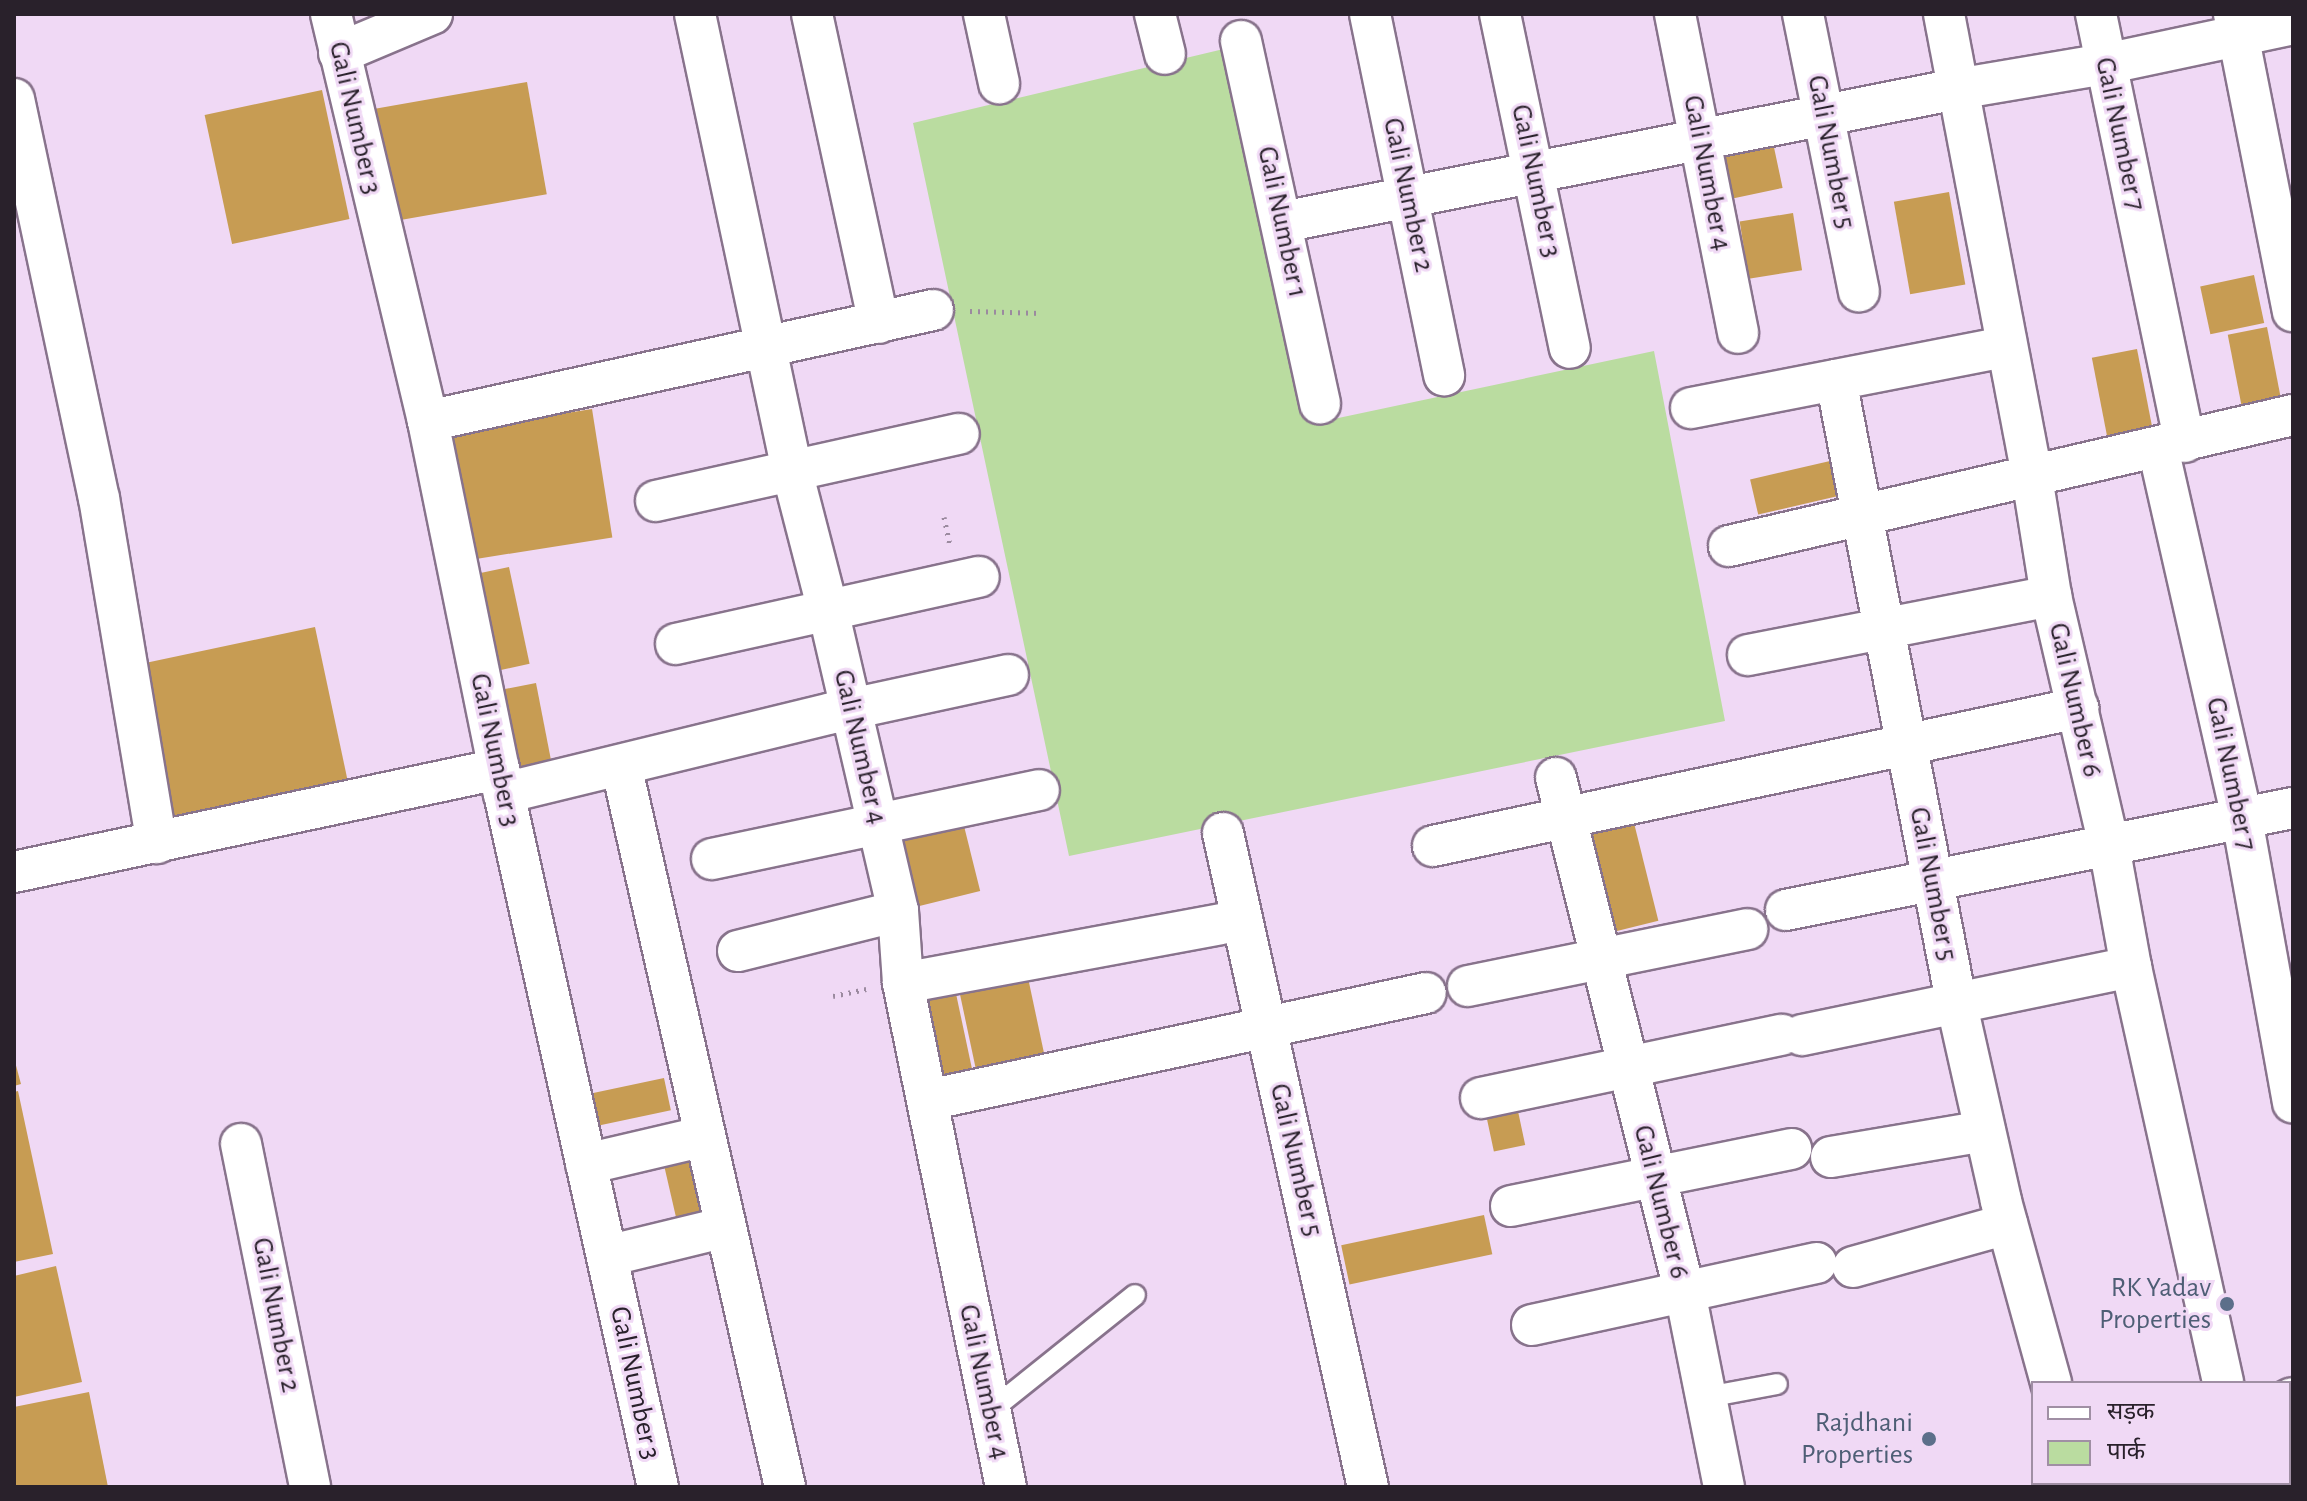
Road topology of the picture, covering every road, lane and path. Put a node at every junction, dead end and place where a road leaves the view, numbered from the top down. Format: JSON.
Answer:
{"nodes":[{"id":1,"x":331,"y":14,"type":"edge"},
{"id":2,"x":432,"y":14,"type":"edge"},
{"id":3,"x":695,"y":14,"type":"edge"},
{"id":4,"x":812,"y":14,"type":"edge"},
{"id":5,"x":984,"y":14,"type":"edge"},
{"id":6,"x":1155,"y":14,"type":"edge"},
{"id":7,"x":1370,"y":14,"type":"edge"},
{"id":8,"x":1500,"y":14,"type":"edge"},
{"id":9,"x":1675,"y":14,"type":"edge"},
{"id":10,"x":1803,"y":14,"type":"edge"},
{"id":11,"x":1944,"y":14,"type":"edge"},
{"id":12,"x":2096,"y":14,"type":"edge"},
{"id":13,"x":2293,"y":24,"type":"edge"},
{"id":14,"x":2237,"y":25,"type":"edge"},
{"id":15,"x":1241,"y":41,"type":"dead end"},
{"id":16,"x":339,"y":53,"type":"junction"},
{"id":17,"x":1165,"y":54,"type":"dead end"},
{"id":18,"x":2105,"y":64,"type":"junction"},
{"id":19,"x":999,"y":83,"type":"dead end"},
{"id":20,"x":1957,"y":89,"type":"junction"},
{"id":21,"x":14,"y":99,"type":"edge"},
{"id":22,"x":1824,"y":117,"type":"junction"},
{"id":23,"x":1701,"y":142,"type":"junction"},
{"id":24,"x":22,"y":174,"type":"edge"},
{"id":25,"x":1536,"y":174,"type":"junction"},
{"id":26,"x":1410,"y":198,"type":"junction"},
{"id":27,"x":1282,"y":222,"type":"junction"},
{"id":28,"x":1859,"y":291,"type":"dead end"},
{"id":29,"x":933,"y":310,"type":"joint"},
{"id":30,"x":2293,"y":311,"type":"edge"},
{"id":31,"x":1041,"y":313,"type":"dead end"},
{"id":32,"x":879,"y":323,"type":"junction"},
{"id":33,"x":1738,"y":333,"type":"dead end"},
{"id":34,"x":2006,"y":347,"type":"junction"},
{"id":35,"x":1570,"y":348,"type":"dead end"},
{"id":36,"x":766,"y":349,"type":"junction"},
{"id":37,"x":1444,"y":376,"type":"dead end"},
{"id":38,"x":1836,"y":380,"type":"junction"},
{"id":39,"x":1320,"y":404,"type":"dead end"},
{"id":40,"x":1691,"y":408,"type":"dead end"},
{"id":41,"x":428,"y":421,"type":"junction"},
{"id":42,"x":2292,"y":421,"type":"edge"},
{"id":43,"x":959,"y":434,"type":"dead end"},
{"id":44,"x":2172,"y":445,"type":"junction"},
{"id":45,"x":792,"y":471,"type":"junction"},
{"id":46,"x":2032,"y":477,"type":"junction"},
{"id":47,"x":656,"y":501,"type":"dead end"},
{"id":48,"x":1863,"y":516,"type":"junction"},
{"id":49,"x":1729,"y":546,"type":"dead end"},
{"id":50,"x":979,"y":577,"type":"dead end"},
{"id":51,"x":2051,"y":596,"type":"junction"},
{"id":52,"x":828,"y":610,"type":"junction"},
{"id":53,"x":1884,"y":629,"type":"junction"},
{"id":54,"x":676,"y":644,"type":"dead end"},
{"id":55,"x":1748,"y":655,"type":"dead end"},
{"id":56,"x":1008,"y":675,"type":"dead end"},
{"id":57,"x":2078,"y":708,"type":"junction"},
{"id":58,"x":851,"y":709,"type":"junction"},
{"id":59,"x":1906,"y":745,"type":"junction"},
{"id":60,"x":621,"y":765,"type":"junction"},
{"id":61,"x":1556,"y":778,"type":"dead end"},
{"id":62,"x":501,"y":781,"type":"junction"},
{"id":63,"x":1039,"y":790,"type":"dead end"},
{"id":64,"x":2293,"y":808,"type":"edge"},
{"id":65,"x":1566,"y":818,"type":"junction"},
{"id":66,"x":2242,"y":819,"type":"junction"},
{"id":67,"x":878,"y":823,"type":"junction"},
{"id":68,"x":1223,"y":833,"type":"dead end"},
{"id":69,"x":157,"y":843,"type":"junction"},
{"id":70,"x":1433,"y":846,"type":"dead end"},
{"id":71,"x":2109,"y":846,"type":"junction"},
{"id":72,"x":712,"y":859,"type":"dead end"},
{"id":73,"x":14,"y":872,"type":"edge"},
{"id":74,"x":1932,"y":881,"type":"junction"},
{"id":75,"x":1786,"y":910,"type":"dead end"},
{"id":76,"x":898,"y":911,"type":"junction"},
{"id":77,"x":1242,"y":920,"type":"junction"},
{"id":78,"x":1747,"y":929,"type":"dead end"},
{"id":79,"x":738,"y":951,"type":"dead end"},
{"id":80,"x":1601,"y":959,"type":"junction"},
{"id":81,"x":2131,"y":967,"type":"junction"},
{"id":82,"x":903,"y":983,"type":"junction"},
{"id":83,"x":1468,"y":986,"type":"dead end"},
{"id":84,"x":1426,"y":993,"type":"dead end"},
{"id":85,"x":1956,"y":1001,"type":"junction"},
{"id":86,"x":1266,"y":1028,"type":"junction"},
{"id":87,"x":1627,"y":1068,"type":"junction"},
{"id":88,"x":1481,"y":1098,"type":"dead end"},
{"id":89,"x":928,"y":1100,"type":"junction"},
{"id":90,"x":2293,"y":1102,"type":"edge"},
{"id":91,"x":1985,"y":1131,"type":"junction"},
{"id":92,"x":705,"y":1136,"type":"junction"},
{"id":93,"x":241,"y":1144,"type":"dead end"},
{"id":94,"x":1791,"y":1149,"type":"dead end"},
{"id":95,"x":1831,"y":1157,"type":"dead end"},
{"id":96,"x":586,"y":1164,"type":"junction"},
{"id":97,"x":1654,"y":1174,"type":"junction"},
{"id":98,"x":1511,"y":1206,"type":"dead end"},
{"id":99,"x":2007,"y":1224,"type":"junction"},
{"id":100,"x":726,"y":1227,"type":"junction"},
{"id":101,"x":607,"y":1256,"type":"junction"},
{"id":102,"x":1683,"y":1290,"type":"junction"},
{"id":103,"x":1135,"y":1295,"type":"dead end"},
{"id":104,"x":1532,"y":1325,"type":"dead end"},
{"id":105,"x":2050,"y":1381,"type":"edge"},
{"id":106,"x":2223,"y":1381,"type":"edge"},
{"id":107,"x":1777,"y":1384,"type":"dead end"},
{"id":108,"x":1707,"y":1397,"type":"junction"},
{"id":109,"x":989,"y":1412,"type":"junction"},
{"id":110,"x":310,"y":1487,"type":"edge"},
{"id":111,"x":658,"y":1487,"type":"edge"},
{"id":112,"x":785,"y":1487,"type":"edge"},
{"id":113,"x":1006,"y":1487,"type":"edge"},
{"id":114,"x":1368,"y":1487,"type":"edge"},
{"id":115,"x":1724,"y":1487,"type":"edge"}],
"edges":[{"from":1,"to":16,"type":"street","name":"Gali Number 3"},
{"from":2,"to":16,"type":"street"},
{"from":3,"to":36,"type":"street","name":"Gali Number 4"},
{"from":4,"to":32,"type":"street"},
{"from":5,"to":19,"type":"street"},
{"from":6,"to":17,"type":"street"},
{"from":7,"to":26,"type":"street","name":"Gali Number 2"},
{"from":8,"to":25,"type":"street","name":"Gali Number 3"},
{"from":9,"to":23,"type":"street","name":"Gali Number 4"},
{"from":10,"to":22,"type":"street","name":"Gali Number 5"},
{"from":11,"to":20,"type":"street","name":"Gali Number 6"},
{"from":12,"to":18,"type":"street","name":"Gali Number 7"},
{"from":13,"to":14,"type":"street"},
{"from":14,"to":18,"type":"street"},
{"from":14,"to":30,"type":"street"},
{"from":15,"to":27,"type":"street","name":"Gali Number 1"},
{"from":16,"to":41,"type":"street","name":"Gali Number 3"},
{"from":18,"to":20,"type":"street"},
{"from":18,"to":44,"type":"street","name":"Gali Number 7"},
{"from":20,"to":22,"type":"street"},
{"from":20,"to":34,"type":"street","name":"Gali Number 6"},
{"from":21,"to":24,"type":"street"},
{"from":22,"to":23,"type":"street"},
{"from":22,"to":28,"type":"street","name":"Gali Number 5"},
{"from":23,"to":25,"type":"street"},
{"from":23,"to":33,"type":"street","name":"Gali Number 4"},
{"from":24,"to":69,"type":"street"},
{"from":25,"to":26,"type":"street"},
{"from":25,"to":35,"type":"street","name":"Gali Number 3"},
{"from":26,"to":27,"type":"street"},
{"from":26,"to":37,"type":"street","name":"Gali Number 2"},
{"from":27,"to":39,"type":"street","name":"Gali Number 1"},
{"from":29,"to":31,"type":"path"},
{"from":29,"to":32,"type":"street"},
{"from":32,"to":36,"type":"street"},
{"from":34,"to":38,"type":"street"},
{"from":34,"to":46,"type":"street","name":"Gali Number 6"},
{"from":36,"to":41,"type":"street"},
{"from":36,"to":45,"type":"street","name":"Gali Number 4"},
{"from":38,"to":40,"type":"street"},
{"from":38,"to":48,"type":"street","name":"Gali Number 5"},
{"from":41,"to":62,"type":"street","name":"Gali Number 3"},
{"from":42,"to":44,"type":"street"},
{"from":43,"to":45,"type":"street"},
{"from":44,"to":46,"type":"street"},
{"from":44,"to":66,"type":"street","name":"Gali Number 7"},
{"from":45,"to":47,"type":"street"},
{"from":45,"to":52,"type":"street","name":"Gali Number 4"},
{"from":46,"to":48,"type":"street"},
{"from":46,"to":51,"type":"street","name":"Gali Number 6"},
{"from":48,"to":49,"type":"street"},
{"from":48,"to":53,"type":"street","name":"Gali Number 5"},
{"from":50,"to":52,"type":"street"},
{"from":51,"to":53,"type":"street"},
{"from":51,"to":57,"type":"street","name":"Gali Number 6"},
{"from":52,"to":54,"type":"street"},
{"from":52,"to":58,"type":"street","name":"Gali Number 4"},
{"from":53,"to":55,"type":"street"},
{"from":53,"to":59,"type":"street","name":"Gali Number 5"},
{"from":56,"to":58,"type":"street"},
{"from":57,"to":59,"type":"street"},
{"from":57,"to":71,"type":"street","name":"Gali Number 6"},
{"from":58,"to":60,"type":"street"},
{"from":58,"to":67,"type":"street","name":"Gali Number 4"},
{"from":59,"to":65,"type":"street"},
{"from":59,"to":74,"type":"street","name":"Gali Number 5"},
{"from":60,"to":62,"type":"street"},
{"from":60,"to":92,"type":"street"},
{"from":61,"to":65,"type":"street","name":"Gali Number 6"},
{"from":62,"to":69,"type":"street"},
{"from":62,"to":96,"type":"street","name":"Gali Number 3"},
{"from":63,"to":67,"type":"street"},
{"from":64,"to":66,"type":"street"},
{"from":65,"to":70,"type":"street"},
{"from":65,"to":80,"type":"street","name":"Gali Number 6"},
{"from":66,"to":71,"type":"street"},
{"from":66,"to":90,"type":"street","name":"Gali Number 7"},
{"from":67,"to":72,"type":"street"},
{"from":67,"to":76,"type":"street","name":"Gali Number 4"},
{"from":68,"to":77,"type":"street","name":"Gali Number 5"},
{"from":69,"to":73,"type":"street"},
{"from":71,"to":74,"type":"street"},
{"from":71,"to":81,"type":"street","name":"Gali Number 6"},
{"from":74,"to":75,"type":"street"},
{"from":74,"to":85,"type":"street","name":"Gali Number 5"},
{"from":76,"to":79,"type":"street"},
{"from":76,"to":82,"type":"street","name":"Gali Number 4"},
{"from":77,"to":82,"type":"street"},
{"from":77,"to":86,"type":"street","name":"Gali Number 5"},
{"from":78,"to":80,"type":"street"},
{"from":80,"to":83,"type":"street"},
{"from":80,"to":87,"type":"street","name":"Gali Number 6"},
{"from":81,"to":85,"type":"street"},
{"from":81,"to":106,"type":"street","name":"Gali Number 6"},
{"from":82,"to":89,"type":"street","name":"Gali Number 4"},
{"from":84,"to":86,"type":"street"},
{"from":85,"to":87,"type":"street"},
{"from":85,"to":91,"type":"street","name":"Gali Number 5"},
{"from":86,"to":89,"type":"street"},
{"from":86,"to":114,"type":"street","name":"Gali Number 5"},
{"from":87,"to":88,"type":"street"},
{"from":87,"to":97,"type":"street","name":"Gali Number 6"},
{"from":89,"to":109,"type":"street","name":"Gali Number 4"},
{"from":91,"to":95,"type":"street"},
{"from":91,"to":99,"type":"street","name":"Gali Number 5"},
{"from":92,"to":96,"type":"street"},
{"from":92,"to":100,"type":"street"},
{"from":93,"to":110,"type":"street","name":"Gali Number 2"},
{"from":94,"to":97,"type":"street"},
{"from":96,"to":101,"type":"street","name":"Gali Number 3"},
{"from":97,"to":98,"type":"street"},
{"from":97,"to":102,"type":"street","name":"Gali Number 6"},
{"from":99,"to":102,"type":"street"},
{"from":99,"to":105,"type":"street","name":"Gali Number 5"},
{"from":100,"to":101,"type":"street"},
{"from":100,"to":112,"type":"street"},
{"from":101,"to":111,"type":"street","name":"Gali Number 3"},
{"from":102,"to":104,"type":"street"},
{"from":102,"to":108,"type":"street","name":"Gali Number 6"},
{"from":103,"to":109,"type":"lane"},
{"from":107,"to":108,"type":"lane"},
{"from":108,"to":115,"type":"street","name":"Gali Number 6"},
{"from":109,"to":113,"type":"street","name":"Gali Number 4"}]}
